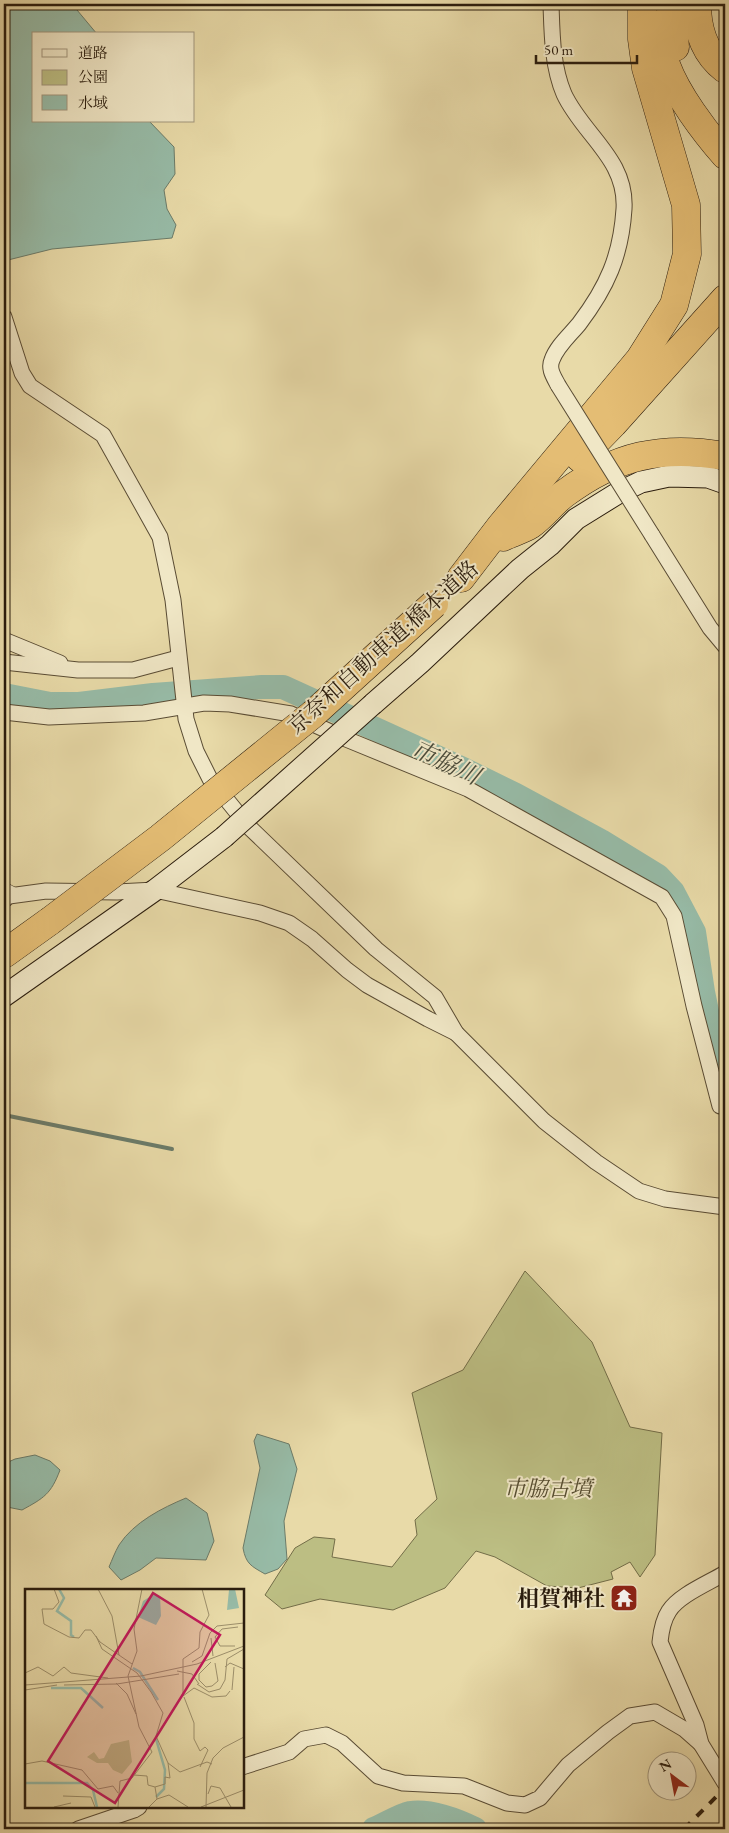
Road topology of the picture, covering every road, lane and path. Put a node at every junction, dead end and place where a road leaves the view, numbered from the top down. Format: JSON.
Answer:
{"nodes":[{"id":1,"x":551,"y":4,"type":"edge"},
{"id":2,"x":642,"y":4,"type":"edge"},
{"id":3,"x":658,"y":4,"type":"edge"},
{"id":4,"x":672,"y":4,"type":"edge"},
{"id":5,"x":697,"y":4,"type":"edge"},
{"id":6,"x":725,"y":69,"type":"edge"},
{"id":7,"x":725,"y":136,"type":"edge"},
{"id":8,"x":725,"y":155,"type":"edge"},
{"id":9,"x":725,"y":299,"type":"edge"},
{"id":10,"x":4,"y":317,"type":"edge"},
{"id":11,"x":725,"y":456,"type":"edge"},
{"id":12,"x":725,"y":483,"type":"edge"},
{"id":13,"x":502,"y":537,"type":"junction"},
{"id":14,"x":461,"y":578,"type":"junction"},
{"id":15,"x":4,"y":640,"type":"edge"},
{"id":16,"x":725,"y":646,"type":"edge"},
{"id":17,"x":178,"y":658,"type":"junction"},
{"id":18,"x":4,"y":662,"type":"edge"},
{"id":19,"x":78,"y":670,"type":"junction"},
{"id":20,"x":184,"y":706,"type":"junction"},
{"id":21,"x":4,"y":712,"type":"edge"},
{"id":22,"x":4,"y":886,"type":"edge"},
{"id":23,"x":155,"y":890,"type":"junction"},
{"id":24,"x":20,"y":894,"type":"junction"},
{"id":25,"x":4,"y":900,"type":"edge"},
{"id":26,"x":4,"y":954,"type":"edge"},
{"id":27,"x":4,"y":996,"type":"edge"},
{"id":28,"x":456,"y":1033,"type":"junction"},
{"id":29,"x":723,"y":1106,"type":"edge"},
{"id":30,"x":725,"y":1207,"type":"edge"},
{"id":31,"x":725,"y":1573,"type":"edge"},
{"id":32,"x":701,"y":1744,"type":"junction"},
{"id":33,"x":244,"y":1766,"type":"edge"},
{"id":34,"x":725,"y":1783,"type":"edge"},
{"id":35,"x":137,"y":1808,"type":"edge"},
{"id":36,"x":78,"y":1829,"type":"edge"}],
"edges":[{"from":1,"to":16,"type":"street","bridge":true},
{"from":2,"to":14,"type":"highway"},
{"from":3,"to":8,"type":"highway"},
{"from":4,"to":7,"type":"highway"},
{"from":5,"to":6,"type":"highway"},
{"from":9,"to":13,"type":"highway","name":"京奈和自動車道;橋本道路"},
{"from":10,"to":17,"type":"street"},
{"from":11,"to":13,"type":"highway"},
{"from":12,"to":23,"type":"street","bridge":true},
{"from":13,"to":14,"type":"highway","name":"京奈和自動車道;橋本道路"},
{"from":14,"to":26,"type":"highway","name":"京奈和自動車道;橋本道路","bridge":true},
{"from":15,"to":19,"type":"street"},
{"from":17,"to":19,"type":"street"},
{"from":17,"to":20,"type":"street"},
{"from":18,"to":19,"type":"street"},
{"from":20,"to":21,"type":"street"},
{"from":20,"to":28,"type":"street"},
{"from":20,"to":29,"type":"street"},
{"from":22,"to":24,"type":"lane"},
{"from":23,"to":24,"type":"street"},
{"from":23,"to":27,"type":"street"},
{"from":23,"to":28,"type":"street"},
{"from":24,"to":25,"type":"street"},
{"from":28,"to":30,"type":"street"},
{"from":31,"to":32,"type":"street"},
{"from":32,"to":33,"type":"street"},
{"from":32,"to":34,"type":"street"},
{"from":35,"to":36,"type":"street"}]}
